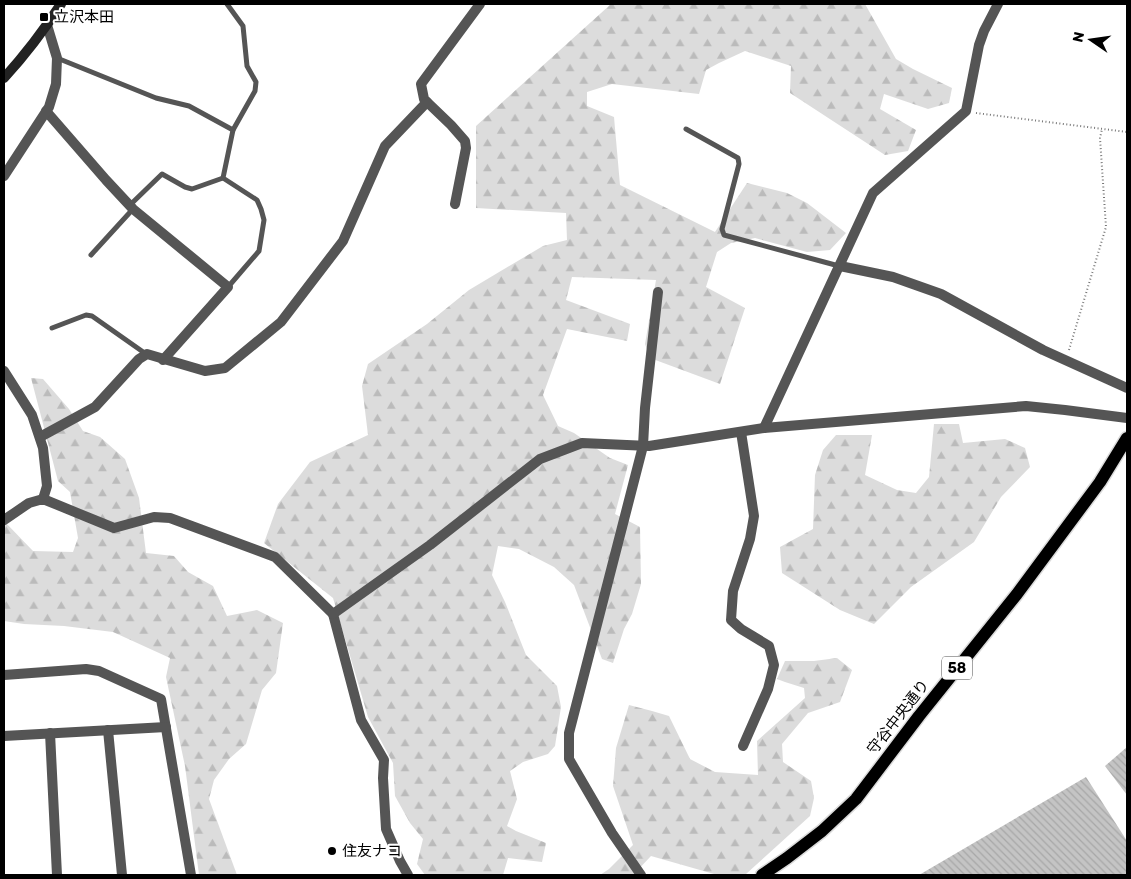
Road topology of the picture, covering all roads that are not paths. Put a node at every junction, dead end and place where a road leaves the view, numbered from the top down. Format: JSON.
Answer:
{"nodes":[{"id":1,"x":61,"y":4,"type":"edge"},
{"id":2,"x":227,"y":4,"type":"edge"},
{"id":3,"x":480,"y":4,"type":"edge"},
{"id":4,"x":998,"y":4,"type":"edge"},
{"id":5,"x":47,"y":25,"type":"junction"},
{"id":6,"x":58,"y":58,"type":"junction"},
{"id":7,"x":4,"y":77,"type":"edge"},
{"id":8,"x":426,"y":102,"type":"junction"},
{"id":9,"x":46,"y":111,"type":"junction"},
{"id":10,"x":686,"y":129,"type":"dead end"},
{"id":11,"x":233,"y":130,"type":"junction"},
{"id":12,"x":4,"y":176,"type":"edge"},
{"id":13,"x":223,"y":178,"type":"junction"},
{"id":14,"x":455,"y":204,"type":"dead end"},
{"id":15,"x":131,"y":207,"type":"junction"},
{"id":16,"x":91,"y":255,"type":"dead end"},
{"id":17,"x":840,"y":266,"type":"junction"},
{"id":18,"x":228,"y":287,"type":"junction"},
{"id":19,"x":658,"y":292,"type":"dead end"},
{"id":20,"x":52,"y":328,"type":"dead end"},
{"id":21,"x":147,"y":354,"type":"junction"},
{"id":22,"x":163,"y":360,"type":"junction"},
{"id":23,"x":4,"y":371,"type":"edge"},
{"id":24,"x":1127,"y":388,"type":"edge"},
{"id":25,"x":1127,"y":418,"type":"edge"},
{"id":26,"x":764,"y":428,"type":"junction"},
{"id":27,"x":740,"y":432,"type":"junction"},
{"id":28,"x":40,"y":438,"type":"junction"},
{"id":29,"x":1127,"y":438,"type":"edge"},
{"id":30,"x":643,"y":446,"type":"junction"},
{"id":31,"x":42,"y":500,"type":"junction"},
{"id":32,"x":4,"y":520,"type":"edge"},
{"id":33,"x":333,"y":614,"type":"junction"},
{"id":34,"x":4,"y":675,"type":"edge"},
{"id":35,"x":166,"y":728,"type":"junction"},
{"id":36,"x":108,"y":730,"type":"junction"},
{"id":37,"x":50,"y":733,"type":"junction"},
{"id":38,"x":4,"y":736,"type":"edge"},
{"id":39,"x":743,"y":746,"type":"dead end"},
{"id":40,"x":57,"y":875,"type":"edge"},
{"id":41,"x":122,"y":875,"type":"edge"},
{"id":42,"x":190,"y":875,"type":"edge"},
{"id":43,"x":408,"y":875,"type":"edge"},
{"id":44,"x":641,"y":875,"type":"edge"},
{"id":45,"x":762,"y":875,"type":"edge"}],
"edges":[{"from":1,"to":5,"type":"street"},
{"from":2,"to":11,"type":"lane"},
{"from":3,"to":8,"type":"street"},
{"from":4,"to":17,"type":"street"},
{"from":5,"to":6,"type":"street"},
{"from":5,"to":7,"type":"street"},
{"from":6,"to":9,"type":"street"},
{"from":6,"to":11,"type":"lane"},
{"from":8,"to":14,"type":"street"},
{"from":8,"to":22,"type":"street"},
{"from":9,"to":12,"type":"street"},
{"from":9,"to":15,"type":"street"},
{"from":10,"to":17,"type":"lane"},
{"from":11,"to":13,"type":"lane"},
{"from":13,"to":15,"type":"lane"},
{"from":13,"to":18,"type":"lane"},
{"from":15,"to":16,"type":"lane"},
{"from":15,"to":18,"type":"street"},
{"from":17,"to":24,"type":"street"},
{"from":17,"to":26,"type":"street"},
{"from":18,"to":22,"type":"street"},
{"from":19,"to":30,"type":"street"},
{"from":20,"to":21,"type":"lane"},
{"from":21,"to":22,"type":"street"},
{"from":21,"to":28,"type":"street"},
{"from":23,"to":28,"type":"street"},
{"from":25,"to":26,"type":"street"},
{"from":26,"to":27,"type":"street"},
{"from":27,"to":30,"type":"street"},
{"from":27,"to":39,"type":"street"},
{"from":28,"to":31,"type":"street"},
{"from":29,"to":45,"type":"main road","name":"守谷中央通り","number":"58"},
{"from":30,"to":33,"type":"street"},
{"from":30,"to":44,"type":"street"},
{"from":31,"to":32,"type":"street"},
{"from":31,"to":33,"type":"street"},
{"from":33,"to":43,"type":"street"},
{"from":34,"to":35,"type":"street"},
{"from":35,"to":36,"type":"street"},
{"from":35,"to":42,"type":"street"},
{"from":36,"to":37,"type":"street"},
{"from":36,"to":41,"type":"street"},
{"from":37,"to":38,"type":"street"},
{"from":37,"to":40,"type":"street"}]}
